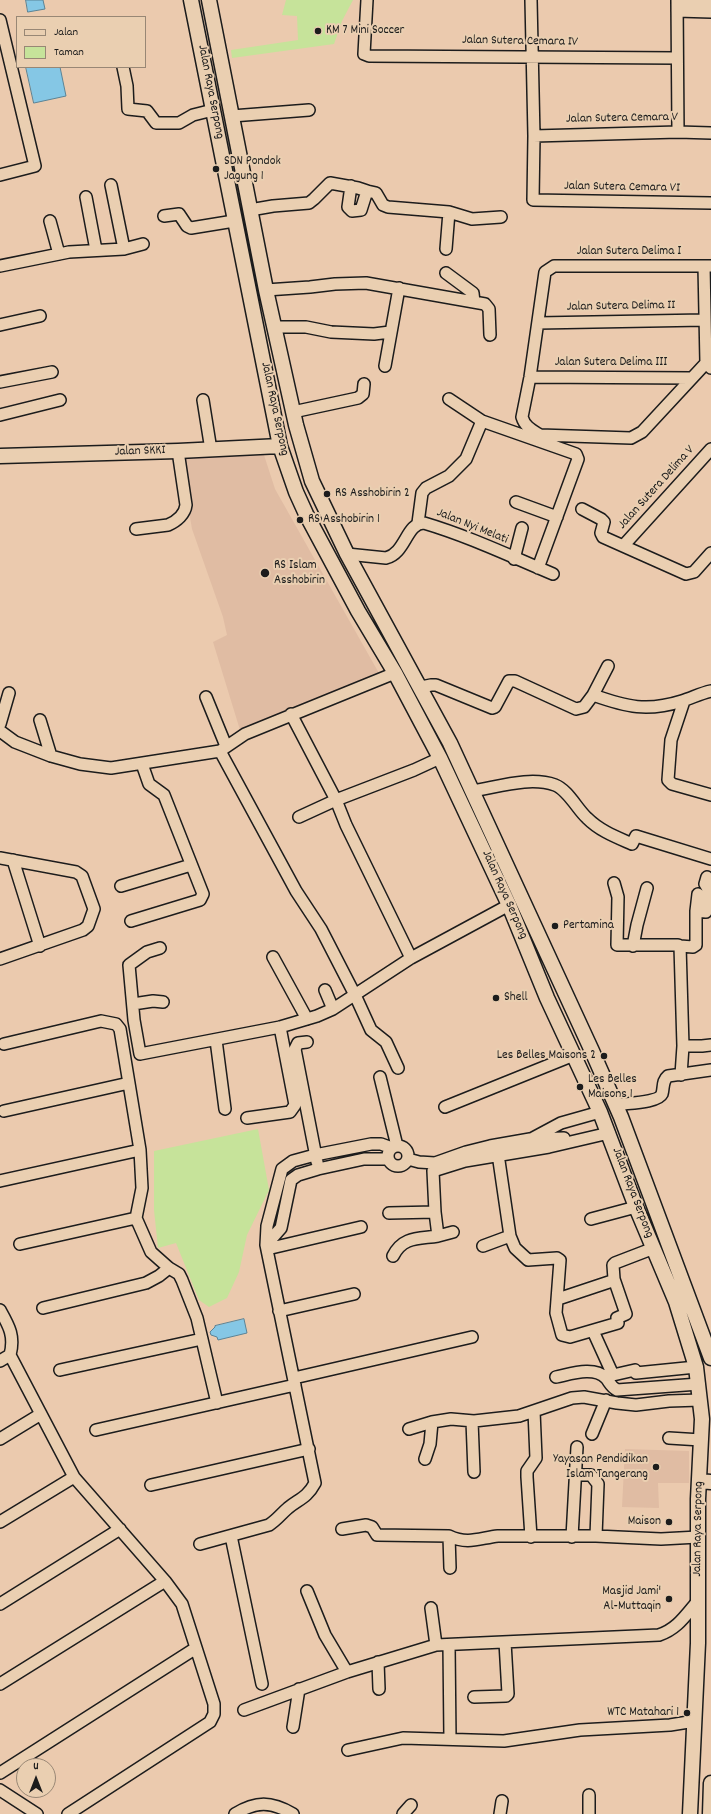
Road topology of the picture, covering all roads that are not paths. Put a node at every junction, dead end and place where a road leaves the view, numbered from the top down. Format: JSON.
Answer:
{"nodes":[{"id":1,"x":191,"y":0,"type":"edge"},
{"id":2,"x":210,"y":0,"type":"edge"},
{"id":3,"x":367,"y":0,"type":"edge"},
{"id":4,"x":531,"y":0,"type":"edge"},
{"id":5,"x":711,"y":3,"type":"edge"},
{"id":6,"x":677,"y":4,"type":"edge"},
{"id":7,"x":711,"y":12,"type":"edge"},
{"id":8,"x":0,"y":20,"type":"edge"},
{"id":9,"x":532,"y":56,"type":"junction"},
{"id":10,"x":676,"y":58,"type":"junction"},
{"id":11,"x":123,"y":68,"type":"edge"},
{"id":12,"x":213,"y":110,"type":"junction"},
{"id":13,"x":309,"y":110,"type":"dead end"},
{"id":14,"x":232,"y":116,"type":"junction"},
{"id":15,"x":678,"y":132,"type":"junction"},
{"id":16,"x":711,"y":133,"type":"edge"},
{"id":17,"x":534,"y":136,"type":"junction"},
{"id":18,"x":0,"y":175,"type":"edge"},
{"id":19,"x":111,"y":185,"type":"dead end"},
{"id":20,"x":351,"y":186,"type":"junction"},
{"id":21,"x":367,"y":191,"type":"junction"},
{"id":22,"x":86,"y":197,"type":"dead end"},
{"id":23,"x":711,"y":203,"type":"edge"},
{"id":24,"x":250,"y":210,"type":"junction"},
{"id":25,"x":449,"y":212,"type":"junction"},
{"id":26,"x":164,"y":216,"type":"dead end"},
{"id":27,"x":501,"y":217,"type":"dead end"},
{"id":28,"x":50,"y":221,"type":"dead end"},
{"id":29,"x":234,"y":221,"type":"junction"},
{"id":30,"x":143,"y":244,"type":"dead end"},
{"id":31,"x":124,"y":249,"type":"junction"},
{"id":32,"x":446,"y":249,"type":"dead end"},
{"id":33,"x":96,"y":250,"type":"junction"},
{"id":34,"x":59,"y":254,"type":"junction"},
{"id":35,"x":0,"y":266,"type":"edge"},
{"id":36,"x":707,"y":266,"type":"edge"},
{"id":37,"x":446,"y":273,"type":"dead end"},
{"id":38,"x":399,"y":288,"type":"junction"},
{"id":39,"x":266,"y":290,"type":"junction"},
{"id":40,"x":474,"y":302,"type":"junction"},
{"id":41,"x":40,"y":316,"type":"dead end"},
{"id":42,"x":704,"y":320,"type":"junction"},
{"id":43,"x":538,"y":323,"type":"junction"},
{"id":44,"x":0,"y":325,"type":"edge"},
{"id":45,"x":274,"y":327,"type":"junction"},
{"id":46,"x":390,"y":332,"type":"junction"},
{"id":47,"x":490,"y":335,"type":"dead end"},
{"id":48,"x":385,"y":366,"type":"dead end"},
{"id":49,"x":708,"y":366,"type":"edge"},
{"id":50,"x":52,"y":372,"type":"dead end"},
{"id":51,"x":530,"y":377,"type":"junction"},
{"id":52,"x":691,"y":378,"type":"junction"},
{"id":53,"x":0,"y":382,"type":"edge"},
{"id":54,"x":364,"y":384,"type":"dead end"},
{"id":55,"x":449,"y":399,"type":"dead end"},
{"id":56,"x":60,"y":400,"type":"dead end"},
{"id":57,"x":203,"y":400,"type":"dead end"},
{"id":58,"x":293,"y":412,"type":"junction"},
{"id":59,"x":0,"y":414,"type":"edge"},
{"id":60,"x":482,"y":421,"type":"junction"},
{"id":61,"x":280,"y":446,"type":"junction"},
{"id":62,"x":711,"y":449,"type":"edge"},
{"id":63,"x":211,"y":450,"type":"junction"},
{"id":64,"x":178,"y":451,"type":"junction"},
{"id":65,"x":0,"y":456,"type":"edge"},
{"id":66,"x":516,"y":502,"type":"dead end"},
{"id":67,"x":582,"y":509,"type":"dead end"},
{"id":68,"x":557,"y":517,"type":"junction"},
{"id":69,"x":418,"y":523,"type":"junction"},
{"id":70,"x":522,"y":528,"type":"dead end"},
{"id":71,"x":136,"y":529,"type":"dead end"},
{"id":72,"x":624,"y":545,"type":"junction"},
{"id":73,"x":711,"y":553,"type":"edge"},
{"id":74,"x":347,"y":554,"type":"junction"},
{"id":75,"x":514,"y":559,"type":"junction"},
{"id":76,"x":538,"y":568,"type":"junction"},
{"id":77,"x":356,"y":571,"type":"junction"},
{"id":78,"x":552,"y":574,"type":"dead end"},
{"id":79,"x":340,"y":577,"type":"junction"},
{"id":80,"x":608,"y":666,"type":"dead end"},
{"id":81,"x":395,"y":673,"type":"junction"},
{"id":82,"x":421,"y":688,"type":"junction"},
{"id":83,"x":711,"y":691,"type":"edge"},
{"id":84,"x":9,"y":694,"type":"dead end"},
{"id":85,"x":592,"y":694,"type":"junction"},
{"id":86,"x":206,"y":697,"type":"dead end"},
{"id":87,"x":684,"y":701,"type":"junction"},
{"id":88,"x":292,"y":714,"type":"junction"},
{"id":89,"x":40,"y":720,"type":"dead end"},
{"id":90,"x":0,"y":724,"type":"edge"},
{"id":91,"x":0,"y":731,"type":"edge"},
{"id":92,"x":223,"y":749,"type":"junction"},
{"id":93,"x":51,"y":756,"type":"junction"},
{"id":94,"x":440,"y":758,"type":"junction"},
{"id":95,"x":142,"y":764,"type":"junction"},
{"id":96,"x":472,"y":791,"type":"junction"},
{"id":97,"x":711,"y":795,"type":"edge"},
{"id":98,"x":336,"y":800,"type":"junction"},
{"id":99,"x":299,"y":817,"type":"dead end"},
{"id":100,"x":0,"y":858,"type":"edge"},
{"id":101,"x":711,"y":859,"type":"edge"},
{"id":102,"x":13,"y":860,"type":"junction"},
{"id":103,"x":191,"y":865,"type":"junction"},
{"id":104,"x":707,"y":877,"type":"dead end"},
{"id":105,"x":614,"y":883,"type":"dead end"},
{"id":106,"x":121,"y":886,"type":"dead end"},
{"id":107,"x":647,"y":888,"type":"dead end"},
{"id":108,"x":698,"y":894,"type":"dead end"},
{"id":109,"x":509,"y":905,"type":"junction"},
{"id":110,"x":696,"y":911,"type":"junction"},
{"id":111,"x":131,"y":921,"type":"dead end"},
{"id":112,"x":40,"y":946,"type":"junction"},
{"id":113,"x":633,"y":946,"type":"junction"},
{"id":114,"x":680,"y":946,"type":"junction"},
{"id":115,"x":160,"y":948,"type":"dead end"},
{"id":116,"x":273,"y":957,"type":"dead end"},
{"id":117,"x":411,"y":958,"type":"junction"},
{"id":118,"x":0,"y":960,"type":"edge"},
{"id":119,"x":325,"y":990,"type":"dead end"},
{"id":120,"x":355,"y":995,"type":"junction"},
{"id":121,"x":163,"y":1002,"type":"dead end"},
{"id":122,"x":133,"y":1004,"type":"junction"},
{"id":123,"x":333,"y":1009,"type":"junction"},
{"id":124,"x":307,"y":1019,"type":"junction"},
{"id":125,"x":280,"y":1027,"type":"junction"},
{"id":126,"x":216,"y":1040,"type":"junction"},
{"id":127,"x":307,"y":1042,"type":"dead end"},
{"id":128,"x":4,"y":1044,"type":"dead end"},
{"id":129,"x":711,"y":1045,"type":"edge"},
{"id":130,"x":683,"y":1046,"type":"junction"},
{"id":131,"x":574,"y":1055,"type":"junction"},
{"id":132,"x":398,"y":1068,"type":"dead end"},
{"id":133,"x":711,"y":1070,"type":"edge"},
{"id":134,"x":681,"y":1075,"type":"junction"},
{"id":135,"x":380,"y":1077,"type":"dead end"},
{"id":136,"x":129,"y":1083,"type":"junction"},
{"id":137,"x":616,"y":1105,"type":"junction"},
{"id":138,"x":445,"y":1106,"type":"dead end"},
{"id":139,"x":225,"y":1109,"type":"dead end"},
{"id":140,"x":4,"y":1111,"type":"dead end"},
{"id":141,"x":600,"y":1112,"type":"junction"},
{"id":142,"x":247,"y":1118,"type":"dead end"},
{"id":143,"x":608,"y":1131,"type":"junction"},
{"id":144,"x":530,"y":1139,"type":"junction"},
{"id":145,"x":394,"y":1147,"type":"junction"},
{"id":146,"x":140,"y":1150,"type":"junction"},
{"id":147,"x":498,"y":1154,"type":"junction"},
{"id":148,"x":315,"y":1155,"type":"junction"},
{"id":149,"x":388,"y":1159,"type":"junction"},
{"id":150,"x":408,"y":1159,"type":"junction"},
{"id":151,"x":637,"y":1159,"type":"junction"},
{"id":152,"x":620,"y":1164,"type":"junction"},
{"id":153,"x":318,"y":1169,"type":"junction"},
{"id":154,"x":0,"y":1181,"type":"edge"},
{"id":155,"x":636,"y":1207,"type":"junction"},
{"id":156,"x":435,"y":1212,"type":"junction"},
{"id":157,"x":389,"y":1213,"type":"dead end"},
{"id":158,"x":136,"y":1218,"type":"junction"},
{"id":159,"x":591,"y":1219,"type":"dead end"},
{"id":160,"x":361,"y":1227,"type":"dead end"},
{"id":161,"x":453,"y":1232,"type":"dead end"},
{"id":162,"x":438,"y":1236,"type":"junction"},
{"id":163,"x":510,"y":1236,"type":"junction"},
{"id":164,"x":20,"y":1244,"type":"dead end"},
{"id":165,"x":483,"y":1246,"type":"dead end"},
{"id":166,"x":267,"y":1247,"type":"junction"},
{"id":167,"x":654,"y":1248,"type":"junction"},
{"id":168,"x":393,"y":1256,"type":"dead end"},
{"id":169,"x":169,"y":1268,"type":"junction"},
{"id":170,"x":614,"y":1279,"type":"junction"},
{"id":171,"x":354,"y":1294,"type":"dead end"},
{"id":172,"x":558,"y":1299,"type":"junction"},
{"id":173,"x":43,"y":1308,"type":"dead end"},
{"id":174,"x":0,"y":1310,"type":"edge"},
{"id":175,"x":279,"y":1311,"type":"junction"},
{"id":176,"x":593,"y":1331,"type":"junction"},
{"id":177,"x":472,"y":1337,"type":"dead end"},
{"id":178,"x":202,"y":1338,"type":"junction"},
{"id":179,"x":10,"y":1355,"type":"junction"},
{"id":180,"x":711,"y":1358,"type":"edge"},
{"id":181,"x":0,"y":1361,"type":"edge"},
{"id":182,"x":696,"y":1367,"type":"junction"},
{"id":183,"x":60,"y":1370,"type":"dead end"},
{"id":184,"x":556,"y":1377,"type":"dead end"},
{"id":185,"x":295,"y":1382,"type":"junction"},
{"id":186,"x":699,"y":1384,"type":"junction"},
{"id":187,"x":606,"y":1400,"type":"junction"},
{"id":188,"x":700,"y":1400,"type":"junction"},
{"id":189,"x":217,"y":1403,"type":"junction"},
{"id":190,"x":534,"y":1412,"type":"junction"},
{"id":191,"x":41,"y":1414,"type":"junction"},
{"id":192,"x":472,"y":1421,"type":"junction"},
{"id":193,"x":432,"y":1422,"type":"junction"},
{"id":194,"x":409,"y":1429,"type":"dead end"},
{"id":195,"x":96,"y":1430,"type":"dead end"},
{"id":196,"x":592,"y":1434,"type":"dead end"},
{"id":197,"x":669,"y":1438,"type":"dead end"},
{"id":198,"x":0,"y":1439,"type":"edge"},
{"id":199,"x":701,"y":1440,"type":"junction"},
{"id":200,"x":577,"y":1447,"type":"dead end"},
{"id":201,"x":309,"y":1449,"type":"junction"},
{"id":202,"x":425,"y":1459,"type":"dead end"},
{"id":203,"x":474,"y":1472,"type":"dead end"},
{"id":204,"x":577,"y":1475,"type":"junction"},
{"id":205,"x":74,"y":1477,"type":"junction"},
{"id":206,"x":705,"y":1482,"type":"edge"},
{"id":207,"x":151,"y":1485,"type":"dead end"},
{"id":208,"x":0,"y":1522,"type":"edge"},
{"id":209,"x":120,"y":1529,"type":"junction"},
{"id":210,"x":342,"y":1529,"type":"dead end"},
{"id":211,"x":231,"y":1536,"type":"junction"},
{"id":212,"x":449,"y":1536,"type":"junction"},
{"id":213,"x":596,"y":1536,"type":"junction"},
{"id":214,"x":531,"y":1537,"type":"junction"},
{"id":215,"x":572,"y":1537,"type":"junction"},
{"id":216,"x":698,"y":1538,"type":"junction"},
{"id":217,"x":200,"y":1544,"type":"dead end"},
{"id":218,"x":450,"y":1568,"type":"dead end"},
{"id":219,"x":165,"y":1581,"type":"junction"},
{"id":220,"x":307,"y":1591,"type":"dead end"},
{"id":221,"x":698,"y":1602,"type":"junction"},
{"id":222,"x":0,"y":1604,"type":"edge"},
{"id":223,"x":431,"y":1608,"type":"dead end"},
{"id":224,"x":505,"y":1642,"type":"junction"},
{"id":225,"x":436,"y":1645,"type":"junction"},
{"id":226,"x":449,"y":1645,"type":"junction"},
{"id":227,"x":196,"y":1648,"type":"junction"},
{"id":228,"x":378,"y":1662,"type":"junction"},
{"id":229,"x":347,"y":1672,"type":"junction"},
{"id":230,"x":0,"y":1684,"type":"edge"},
{"id":231,"x":262,"y":1684,"type":"dead end"},
{"id":232,"x":299,"y":1689,"type":"junction"},
{"id":233,"x":379,"y":1689,"type":"dead end"},
{"id":234,"x":474,"y":1697,"type":"dead end"},
{"id":235,"x":244,"y":1710,"type":"dead end"},
{"id":236,"x":694,"y":1721,"type":"junction"},
{"id":237,"x":293,"y":1727,"type":"dead end"},
{"id":238,"x":450,"y":1739,"type":"junction"},
{"id":239,"x":348,"y":1750,"type":"dead end"},
{"id":240,"x":0,"y":1773,"type":"edge"},
{"id":241,"x":711,"y":1782,"type":"edge"},
{"id":242,"x":0,"y":1790,"type":"edge"},
{"id":243,"x":589,"y":1795,"type":"dead end"},
{"id":244,"x":502,"y":1801,"type":"dead end"},
{"id":245,"x":37,"y":1814,"type":"edge"},
{"id":246,"x":68,"y":1814,"type":"edge"},
{"id":247,"x":235,"y":1814,"type":"edge"},
{"id":248,"x":293,"y":1814,"type":"edge"},
{"id":249,"x":500,"y":1814,"type":"edge"},
{"id":250,"x":589,"y":1814,"type":"edge"},
{"id":251,"x":690,"y":1814,"type":"edge"},
{"id":252,"x":710,"y":1814,"type":"edge"}],
"edges":[{"from":1,"to":12,"type":"main road","name":"Jalan Raya Serpong"},
{"from":2,"to":14,"type":"main road","name":"Jalan Raya Serpong"},
{"from":3,"to":9,"type":"street","name":"Jalan Sutera Cemara IV"},
{"from":4,"to":9,"type":"street"},
{"from":5,"to":6,"type":"street"},
{"from":6,"to":7,"type":"street"},
{"from":6,"to":10,"type":"street"},
{"from":8,"to":18,"type":"street"},
{"from":9,"to":10,"type":"street","name":"Jalan Sutera Cemara IV"},
{"from":9,"to":17,"type":"street"},
{"from":10,"to":15,"type":"street"},
{"from":11,"to":12,"type":"street"},
{"from":12,"to":29,"type":"main road","name":"Jalan Raya Serpong"},
{"from":13,"to":14,"type":"street"},
{"from":14,"to":24,"type":"main road","name":"Jalan Raya Serpong"},
{"from":15,"to":16,"type":"street","name":"Jalan Sutera Cemara V"},
{"from":15,"to":17,"type":"street","name":"Jalan Sutera Cemara V"},
{"from":17,"to":23,"type":"street","name":"Jalan Sutera Cemara VI"},
{"from":19,"to":31,"type":"street"},
{"from":20,"to":21,"type":"street"},
{"from":20,"to":21,"type":"street"},
{"from":20,"to":24,"type":"street"},
{"from":21,"to":25,"type":"street"},
{"from":22,"to":33,"type":"street"},
{"from":24,"to":39,"type":"main road","name":"Jalan Raya Serpong"},
{"from":25,"to":27,"type":"street"},
{"from":25,"to":32,"type":"street"},
{"from":26,"to":29,"type":"street"},
{"from":28,"to":34,"type":"street"},
{"from":29,"to":61,"type":"main road","name":"Jalan Raya Serpong"},
{"from":30,"to":31,"type":"street"},
{"from":31,"to":33,"type":"street"},
{"from":33,"to":34,"type":"street"},
{"from":34,"to":35,"type":"street"},
{"from":36,"to":42,"type":"street"},
{"from":36,"to":43,"type":"street","name":"Jalan Sutera Delima I"},
{"from":37,"to":40,"type":"street"},
{"from":38,"to":39,"type":"street"},
{"from":38,"to":40,"type":"street"},
{"from":38,"to":46,"type":"street"},
{"from":39,"to":45,"type":"main road","name":"Jalan Raya Serpong"},
{"from":40,"to":47,"type":"street"},
{"from":41,"to":44,"type":"street"},
{"from":42,"to":43,"type":"street","name":"Jalan Sutera Delima II"},
{"from":42,"to":49,"type":"street"},
{"from":43,"to":51,"type":"street"},
{"from":45,"to":46,"type":"street"},
{"from":45,"to":58,"type":"main road","name":"Jalan Raya Serpong"},
{"from":46,"to":48,"type":"street"},
{"from":49,"to":52,"type":"street"},
{"from":50,"to":53,"type":"street"},
{"from":51,"to":52,"type":"street","name":"Jalan Sutera Delima III"},
{"from":51,"to":52,"type":"street"},
{"from":54,"to":58,"type":"street"},
{"from":55,"to":60,"type":"street"},
{"from":56,"to":59,"type":"street"},
{"from":57,"to":63,"type":"street"},
{"from":58,"to":74,"type":"main road","name":"Jalan Raya Serpong"},
{"from":60,"to":68,"type":"street"},
{"from":60,"to":69,"type":"street"},
{"from":61,"to":63,"type":"main road","name":"Jalan SKKI"},
{"from":61,"to":79,"type":"main road","name":"Jalan Raya Serpong"},
{"from":62,"to":72,"type":"street","name":"Jalan Sutera Delima V"},
{"from":63,"to":64,"type":"main road","name":"Jalan SKKI"},
{"from":64,"to":65,"type":"main road","name":"Jalan SKKI"},
{"from":64,"to":71,"type":"street"},
{"from":66,"to":68,"type":"street"},
{"from":67,"to":72,"type":"street"},
{"from":68,"to":76,"type":"street"},
{"from":69,"to":74,"type":"street","name":"Jalan Nyi Melati"},
{"from":69,"to":75,"type":"street","name":"Jalan Nyi Melati"},
{"from":70,"to":75,"type":"street"},
{"from":72,"to":73,"type":"street"},
{"from":74,"to":77,"type":"main road","name":"Jalan Raya Serpong"},
{"from":75,"to":76,"type":"street","name":"Jalan Nyi Melati"},
{"from":76,"to":78,"type":"street","name":"Jalan Nyi Melati"},
{"from":77,"to":79,"type":"main road"},
{"from":77,"to":82,"type":"main road","name":"Jalan Raya Serpong"},
{"from":79,"to":81,"type":"main road","name":"Jalan Raya Serpong"},
{"from":80,"to":85,"type":"street"},
{"from":81,"to":88,"type":"street"},
{"from":81,"to":94,"type":"main road","name":"Jalan Raya Serpong"},
{"from":82,"to":85,"type":"street"},
{"from":82,"to":96,"type":"main road","name":"Jalan Raya Serpong"},
{"from":83,"to":87,"type":"street"},
{"from":84,"to":90,"type":"street"},
{"from":85,"to":87,"type":"street"},
{"from":86,"to":92,"type":"street"},
{"from":87,"to":97,"type":"street"},
{"from":88,"to":92,"type":"street"},
{"from":88,"to":98,"type":"street"},
{"from":89,"to":93,"type":"street"},
{"from":91,"to":93,"type":"street"},
{"from":92,"to":95,"type":"street"},
{"from":92,"to":120,"type":"street"},
{"from":93,"to":95,"type":"street"},
{"from":94,"to":98,"type":"street"},
{"from":94,"to":109,"type":"main road","name":"Jalan Raya Serpong"},
{"from":95,"to":103,"type":"street"},
{"from":96,"to":101,"type":"street"},
{"from":96,"to":137,"type":"main road","name":"Jalan Raya Serpong"},
{"from":98,"to":99,"type":"street"},
{"from":98,"to":117,"type":"street"},
{"from":100,"to":102,"type":"street"},
{"from":102,"to":112,"type":"street"},
{"from":102,"to":112,"type":"street"},
{"from":103,"to":106,"type":"street"},
{"from":103,"to":111,"type":"street"},
{"from":104,"to":110,"type":"street"},
{"from":105,"to":113,"type":"street"},
{"from":107,"to":113,"type":"street"},
{"from":108,"to":110,"type":"street"},
{"from":109,"to":117,"type":"street"},
{"from":109,"to":131,"type":"main road","name":"Jalan Raya Serpong"},
{"from":110,"to":114,"type":"street"},
{"from":112,"to":118,"type":"street"},
{"from":113,"to":114,"type":"street"},
{"from":114,"to":130,"type":"street"},
{"from":115,"to":122,"type":"street"},
{"from":116,"to":124,"type":"street"},
{"from":117,"to":120,"type":"street"},
{"from":119,"to":123,"type":"street"},
{"from":120,"to":123,"type":"street"},
{"from":120,"to":132,"type":"street"},
{"from":121,"to":122,"type":"street"},
{"from":122,"to":126,"type":"street"},
{"from":123,"to":124,"type":"street"},
{"from":124,"to":125,"type":"street"},
{"from":125,"to":126,"type":"street"},
{"from":125,"to":142,"type":"street"},
{"from":126,"to":139,"type":"street"},
{"from":127,"to":148,"type":"street"},
{"from":128,"to":136,"type":"street"},
{"from":129,"to":130,"type":"street"},
{"from":130,"to":134,"type":"street"},
{"from":131,"to":138,"type":"street"},
{"from":131,"to":141,"type":"main road","name":"Jalan Raya Serpong"},
{"from":133,"to":134,"type":"street"},
{"from":134,"to":137,"type":"street"},
{"from":135,"to":145,"type":"street"},
{"from":136,"to":140,"type":"street"},
{"from":136,"to":146,"type":"street"},
{"from":137,"to":151,"type":"main road","name":"Jalan Raya Serpong"},
{"from":141,"to":143,"type":"main road","name":"Jalan Raya Serpong"},
{"from":141,"to":144,"type":"street"},
{"from":143,"to":144,"type":"street"},
{"from":143,"to":147,"type":"street"},
{"from":143,"to":152,"type":"main road","name":"Jalan Raya Serpong"},
{"from":144,"to":150,"type":"street"},
{"from":145,"to":148,"type":"street"},
{"from":145,"to":149,"type":"street"},
{"from":145,"to":150,"type":"street"},
{"from":146,"to":154,"type":"street"},
{"from":146,"to":158,"type":"street"},
{"from":147,"to":156,"type":"street"},
{"from":147,"to":163,"type":"street"},
{"from":148,"to":153,"type":"street"},
{"from":148,"to":166,"type":"street"},
{"from":149,"to":150,"type":"street"},
{"from":149,"to":153,"type":"street"},
{"from":151,"to":152,"type":"main road"},
{"from":151,"to":180,"type":"main road","name":"Jalan Raya Serpong"},
{"from":152,"to":155,"type":"main road","name":"Jalan Raya Serpong"},
{"from":153,"to":166,"type":"street"},
{"from":155,"to":159,"type":"street"},
{"from":155,"to":167,"type":"main road","name":"Jalan Raya Serpong"},
{"from":156,"to":157,"type":"street"},
{"from":156,"to":162,"type":"street"},
{"from":158,"to":164,"type":"street"},
{"from":158,"to":169,"type":"street"},
{"from":160,"to":166,"type":"street"},
{"from":161,"to":162,"type":"street"},
{"from":162,"to":168,"type":"street"},
{"from":163,"to":165,"type":"street"},
{"from":163,"to":172,"type":"street"},
{"from":166,"to":175,"type":"street"},
{"from":167,"to":170,"type":"street"},
{"from":167,"to":182,"type":"main road","name":"Jalan Raya Serpong"},
{"from":169,"to":173,"type":"street"},
{"from":169,"to":178,"type":"street"},
{"from":170,"to":172,"type":"street"},
{"from":170,"to":176,"type":"street"},
{"from":171,"to":175,"type":"street"},
{"from":172,"to":176,"type":"street"},
{"from":174,"to":179,"type":"street"},
{"from":175,"to":185,"type":"street"},
{"from":176,"to":182,"type":"street"},
{"from":177,"to":185,"type":"street"},
{"from":178,"to":183,"type":"street"},
{"from":178,"to":189,"type":"street"},
{"from":179,"to":181,"type":"street"},
{"from":179,"to":191,"type":"street"},
{"from":182,"to":186,"type":"main road","name":"Jalan Raya Serpong"},
{"from":184,"to":186,"type":"street"},
{"from":185,"to":189,"type":"street"},
{"from":185,"to":201,"type":"street"},
{"from":186,"to":188,"type":"main road","name":"Jalan Raya Serpong"},
{"from":187,"to":188,"type":"street"},
{"from":187,"to":190,"type":"street"},
{"from":187,"to":196,"type":"street"},
{"from":188,"to":199,"type":"main road","name":"Jalan Raya Serpong"},
{"from":189,"to":195,"type":"street"},
{"from":190,"to":192,"type":"street"},
{"from":190,"to":214,"type":"street"},
{"from":191,"to":198,"type":"street"},
{"from":191,"to":205,"type":"street"},
{"from":192,"to":193,"type":"street"},
{"from":192,"to":203,"type":"street"},
{"from":193,"to":194,"type":"street"},
{"from":193,"to":202,"type":"street"},
{"from":197,"to":199,"type":"street"},
{"from":199,"to":206,"type":"main road","name":"Jalan Raya Serpong"},
{"from":200,"to":204,"type":"street"},
{"from":201,"to":207,"type":"street"},
{"from":201,"to":211,"type":"street"},
{"from":204,"to":213,"type":"street"},
{"from":204,"to":215,"type":"street"},
{"from":205,"to":208,"type":"street"},
{"from":205,"to":209,"type":"street"},
{"from":206,"to":216,"type":"main road","name":"Jalan Raya Serpong"},
{"from":209,"to":219,"type":"street"},
{"from":209,"to":222,"type":"street"},
{"from":210,"to":212,"type":"street"},
{"from":211,"to":217,"type":"street"},
{"from":211,"to":231,"type":"street"},
{"from":212,"to":214,"type":"street"},
{"from":212,"to":218,"type":"street"},
{"from":213,"to":215,"type":"street"},
{"from":213,"to":216,"type":"street"},
{"from":214,"to":215,"type":"street"},
{"from":216,"to":221,"type":"main road","name":"Jalan Raya Serpong"},
{"from":219,"to":227,"type":"street"},
{"from":219,"to":230,"type":"street"},
{"from":220,"to":229,"type":"street"},
{"from":221,"to":224,"type":"street"},
{"from":221,"to":236,"type":"main road","name":"Jalan Raya Serpong"},
{"from":223,"to":225,"type":"street"},
{"from":224,"to":226,"type":"street"},
{"from":224,"to":234,"type":"street"},
{"from":225,"to":226,"type":"street"},
{"from":225,"to":228,"type":"street"},
{"from":226,"to":238,"type":"street"},
{"from":227,"to":240,"type":"street"},
{"from":227,"to":246,"type":"street"},
{"from":228,"to":229,"type":"street"},
{"from":228,"to":233,"type":"street"},
{"from":229,"to":232,"type":"street"},
{"from":232,"to":235,"type":"street"},
{"from":232,"to":237,"type":"street"},
{"from":236,"to":238,"type":"street"},
{"from":236,"to":251,"type":"main road","name":"Jalan Raya Serpong"},
{"from":238,"to":239,"type":"street"},
{"from":241,"to":252,"type":"main road"},
{"from":242,"to":245,"type":"street"},
{"from":243,"to":250,"type":"street"},
{"from":244,"to":249,"type":"street"},
{"from":247,"to":248,"type":"street"}]}
